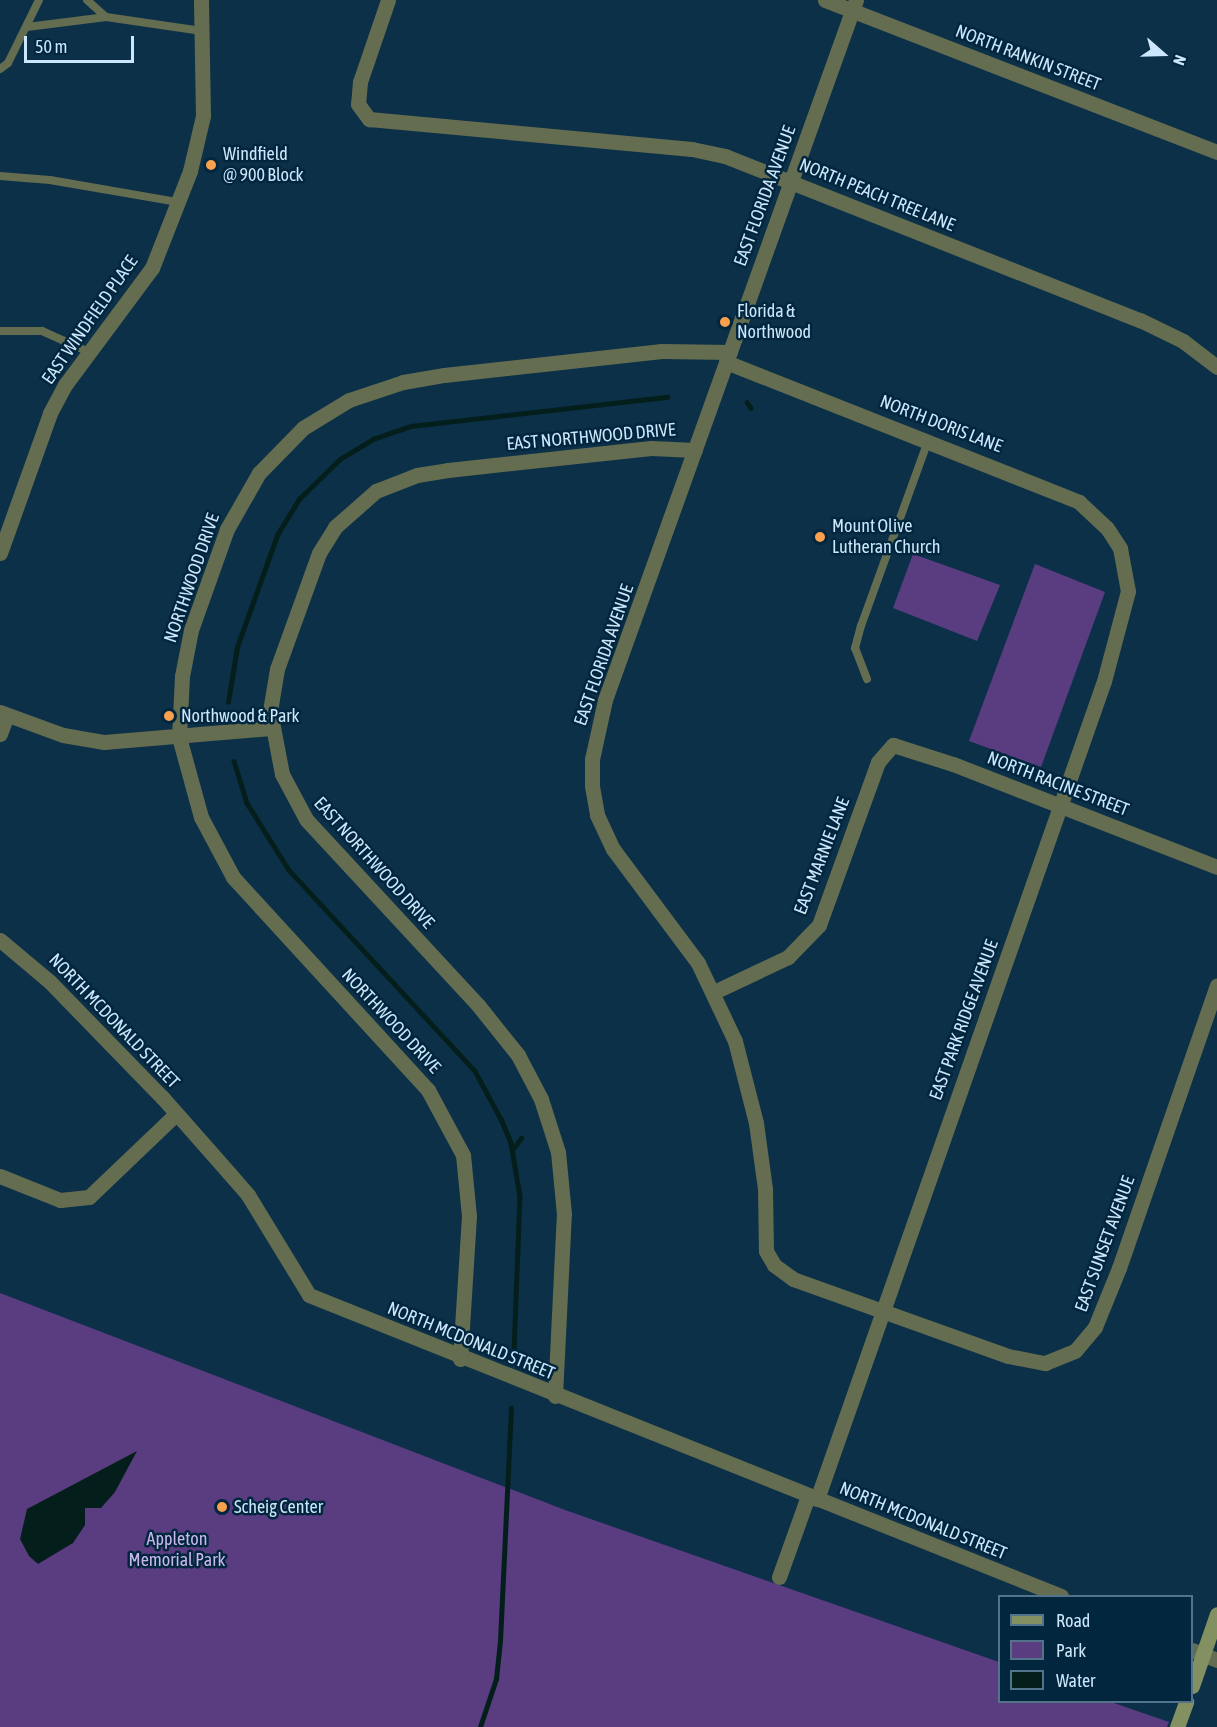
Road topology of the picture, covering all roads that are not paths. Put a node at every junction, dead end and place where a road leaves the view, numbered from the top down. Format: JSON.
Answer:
{"nodes":[{"id":1,"x":39,"y":0,"type":"edge"},
{"id":2,"x":87,"y":0,"type":"edge"},
{"id":3,"x":201,"y":0,"type":"edge"},
{"id":4,"x":388,"y":0,"type":"edge"},
{"id":5,"x":825,"y":0,"type":"edge"},
{"id":6,"x":854,"y":5,"type":"edge"},
{"id":7,"x":106,"y":16,"type":"junction"},
{"id":8,"x":27,"y":27,"type":"junction"},
{"id":9,"x":202,"y":31,"type":"junction"},
{"id":10,"x":0,"y":69,"type":"edge"},
{"id":11,"x":1217,"y":152,"type":"edge"},
{"id":12,"x":0,"y":176,"type":"edge"},
{"id":13,"x":792,"y":182,"type":"junction"},
{"id":14,"x":178,"y":202,"type":"junction"},
{"id":15,"x":0,"y":331,"type":"edge"},
{"id":16,"x":89,"y":352,"type":"junction"},
{"id":17,"x":728,"y":357,"type":"junction"},
{"id":18,"x":1217,"y":367,"type":"edge"},
{"id":19,"x":928,"y":441,"type":"junction"},
{"id":20,"x":695,"y":450,"type":"junction"},
{"id":21,"x":1121,"y":551,"type":"joint"},
{"id":22,"x":0,"y":553,"type":"edge"},
{"id":23,"x":867,"y":679,"type":"dead end"},
{"id":24,"x":4,"y":714,"type":"edge"},
{"id":25,"x":271,"y":728,"type":"junction"},
{"id":26,"x":0,"y":734,"type":"edge"},
{"id":27,"x":179,"y":736,"type":"junction"},
{"id":28,"x":885,"y":752,"type":"joint"},
{"id":29,"x":1059,"y":807,"type":"junction"},
{"id":30,"x":1217,"y":867,"type":"edge"},
{"id":31,"x":0,"y":940,"type":"edge"},
{"id":32,"x":1217,"y":985,"type":"edge"},
{"id":33,"x":714,"y":992,"type":"junction"},
{"id":34,"x":176,"y":1114,"type":"junction"},
{"id":35,"x":0,"y":1176,"type":"edge"},
{"id":36,"x":882,"y":1311,"type":"junction"},
{"id":37,"x":460,"y":1359,"type":"junction"},
{"id":38,"x":555,"y":1396,"type":"junction"},
{"id":39,"x":812,"y":1497,"type":"junction"},
{"id":40,"x":780,"y":1577,"type":"dead end"},
{"id":41,"x":1057,"y":1595,"type":"edge"},
{"id":42,"x":1217,"y":1614,"type":"edge"},
{"id":43,"x":1204,"y":1655,"type":"edge"},
{"id":44,"x":1193,"y":1681,"type":"edge"},
{"id":45,"x":1185,"y":1703,"type":"edge"},
{"id":46,"x":1177,"y":1727,"type":"edge"}],
"edges":[{"from":1,"to":8,"type":"lane"},
{"from":2,"to":7,"type":"lane"},
{"from":3,"to":9,"type":"street","name":"EAST WINDFIELD PLACE"},
{"from":4,"to":13,"type":"street","name":"NORTH PEACH TREE LANE"},
{"from":5,"to":6,"type":"street","name":"NORTH RANKIN STREET"},
{"from":6,"to":11,"type":"street","name":"NORTH RANKIN STREET"},
{"from":6,"to":13,"type":"street","name":"EAST FLORIDA AVENUE"},
{"from":7,"to":8,"type":"lane"},
{"from":7,"to":9,"type":"lane"},
{"from":8,"to":10,"type":"lane"},
{"from":9,"to":14,"type":"street","name":"EAST WINDFIELD PLACE"},
{"from":12,"to":14,"type":"lane"},
{"from":13,"to":17,"type":"street","name":"EAST FLORIDA AVENUE"},
{"from":13,"to":18,"type":"street","name":"NORTH PEACH TREE LANE"},
{"from":14,"to":16,"type":"street","name":"EAST WINDFIELD PLACE"},
{"from":15,"to":16,"type":"lane"},
{"from":16,"to":22,"type":"street","name":"EAST WINDFIELD PLACE"},
{"from":17,"to":19,"type":"street","name":"NORTH DORIS LANE"},
{"from":17,"to":20,"type":"street","name":"EAST FLORIDA AVENUE"},
{"from":17,"to":27,"type":"street","name":"NORTHWOOD DRIVE"},
{"from":19,"to":21,"type":"street","name":"NORTH DORIS LANE"},
{"from":19,"to":23,"type":"lane"},
{"from":20,"to":25,"type":"street","name":"EAST NORTHWOOD DRIVE"},
{"from":20,"to":33,"type":"street","name":"EAST FLORIDA AVENUE"},
{"from":21,"to":29,"type":"street","name":"EAST PARK RIDGE AVENUE"},
{"from":24,"to":26,"type":"street"},
{"from":24,"to":27,"type":"street"},
{"from":25,"to":27,"type":"street"},
{"from":25,"to":38,"type":"street","name":"EAST NORTHWOOD DRIVE"},
{"from":27,"to":37,"type":"street","name":"NORTHWOOD DRIVE"},
{"from":28,"to":29,"type":"street","name":"NORTH RACINE STREET"},
{"from":28,"to":33,"type":"street","name":"EAST MARNIE LANE"},
{"from":29,"to":30,"type":"street","name":"NORTH RACINE STREET"},
{"from":29,"to":36,"type":"street","name":"EAST PARK RIDGE AVENUE"},
{"from":31,"to":34,"type":"street","name":"NORTH MCDONALD STREET"},
{"from":32,"to":36,"type":"street","name":"EAST SUNSET AVENUE"},
{"from":33,"to":36,"type":"street","name":"EAST FLORIDA AVENUE"},
{"from":34,"to":35,"type":"street"},
{"from":34,"to":37,"type":"street","name":"NORTH MCDONALD STREET"},
{"from":36,"to":39,"type":"street","name":"EAST PARK RIDGE AVENUE"},
{"from":37,"to":38,"type":"street","name":"NORTH MCDONALD STREET"},
{"from":38,"to":39,"type":"street","name":"NORTH MCDONALD STREET"},
{"from":39,"to":40,"type":"street","name":"EAST PARK RIDGE AVENUE"},
{"from":39,"to":41,"type":"street","name":"NORTH MCDONALD STREET"},
{"from":42,"to":43,"type":"street"},
{"from":43,"to":44,"type":"street"},
{"from":45,"to":46,"type":"street"}]}
